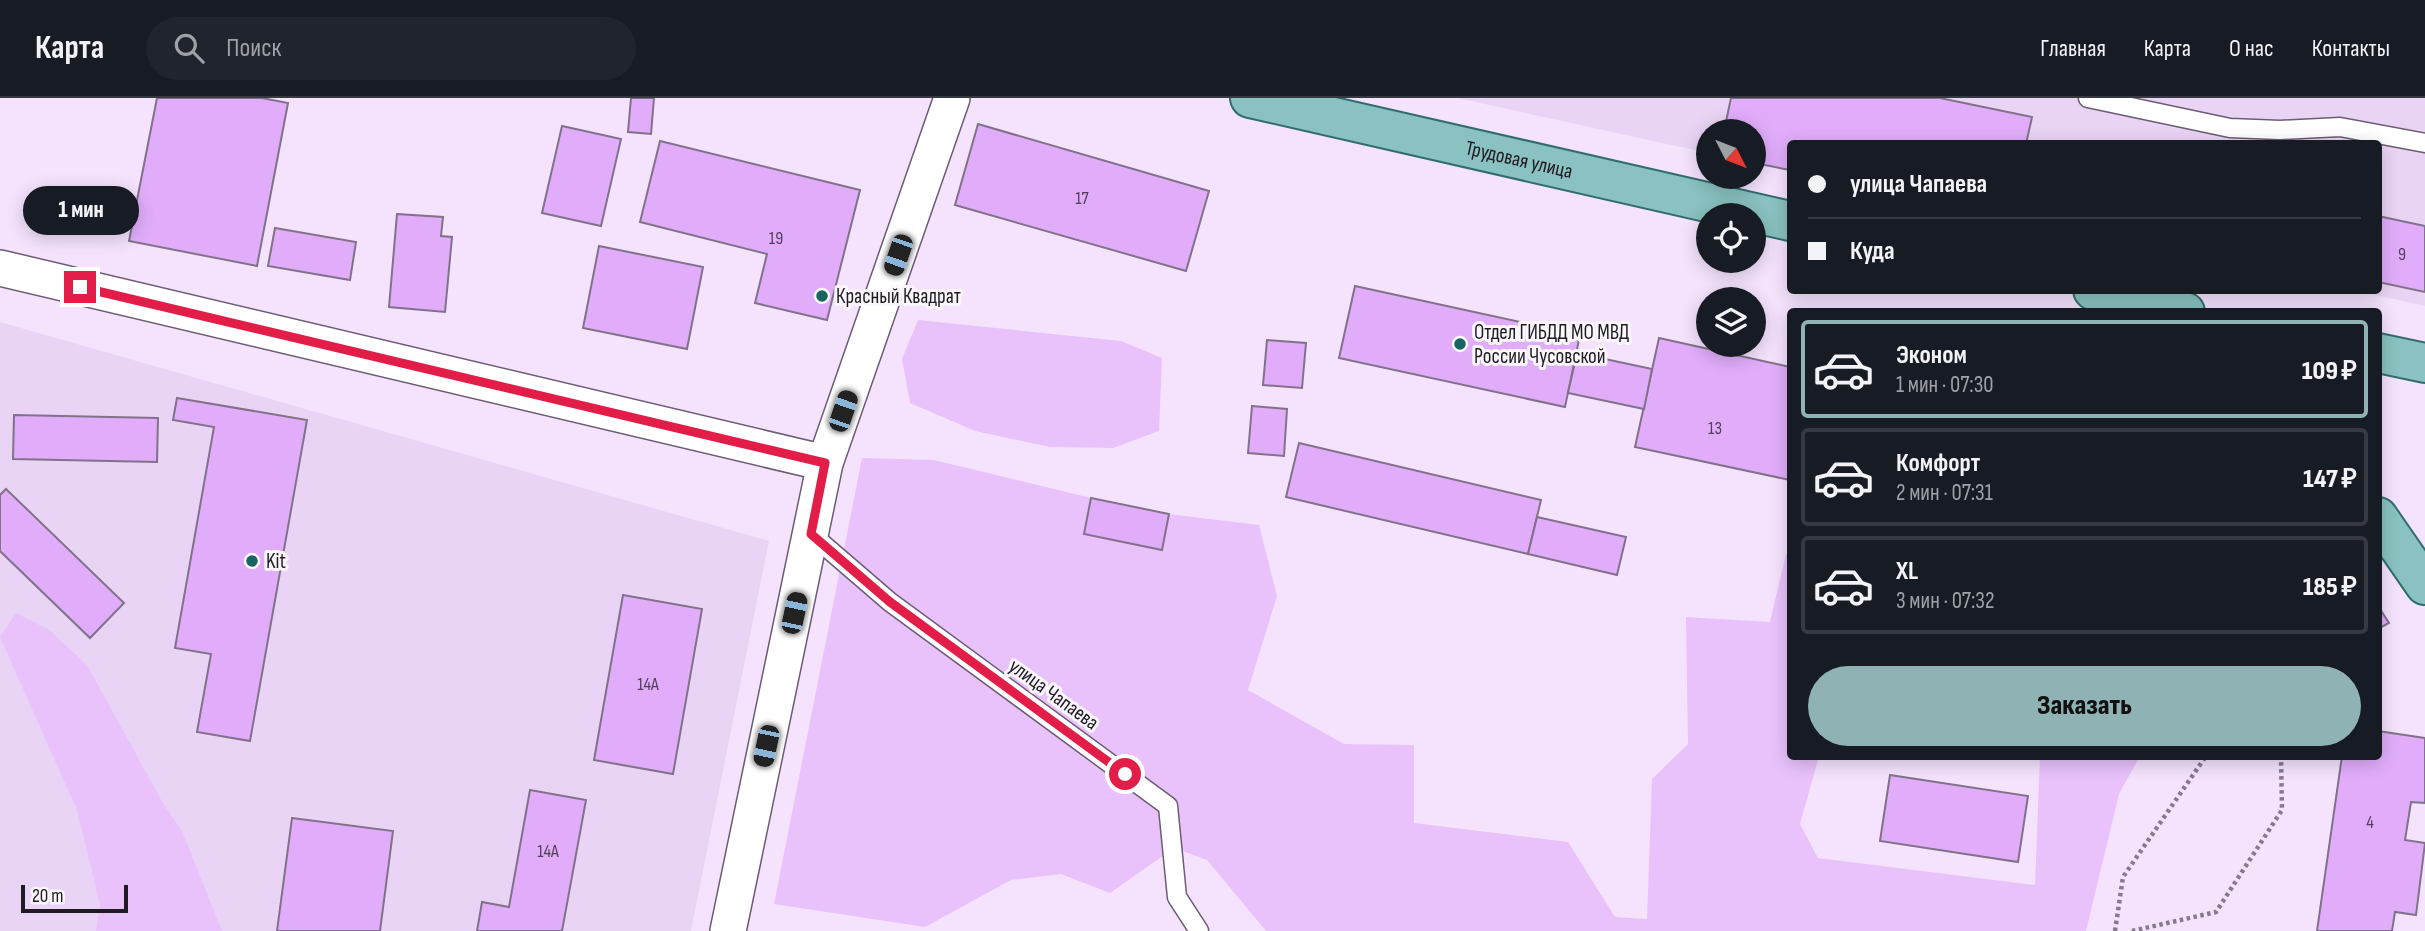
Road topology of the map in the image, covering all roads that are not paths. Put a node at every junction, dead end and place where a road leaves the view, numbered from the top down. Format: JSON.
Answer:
{"nodes":[{"id":1,"x":952,"y":98,"type":"edge"},
{"id":2,"x":1250,"y":98,"type":"edge"},
{"id":3,"x":2088,"y":98,"type":"edge"},
{"id":4,"x":2425,"y":143,"type":"edge"},
{"id":5,"x":1787,"y":220,"type":"edge"},
{"id":6,"x":0,"y":268,"type":"edge"},
{"id":7,"x":2110,"y":294,"type":"edge"},
{"id":8,"x":2168,"y":308,"type":"edge"},
{"id":9,"x":2382,"y":354,"type":"edge"},
{"id":10,"x":2425,"y":363,"type":"edge"},
{"id":11,"x":825,"y":463,"type":"junction"},
{"id":12,"x":2382,"y":523,"type":"edge"},
{"id":13,"x":811,"y":534,"type":"junction"},
{"id":14,"x":2425,"y":585,"type":"edge"},
{"id":15,"x":728,"y":931,"type":"edge"},
{"id":16,"x":1199,"y":931,"type":"edge"}],
"edges":[{"from":1,"to":11,"type":"street"},
{"from":2,"to":5,"type":"main road","name":"Трудовая улица"},
{"from":3,"to":4,"type":"lane"},
{"from":6,"to":11,"type":"street"},
{"from":7,"to":8,"type":"main road"},
{"from":9,"to":10,"type":"main road"},
{"from":11,"to":13,"type":"street"},
{"from":12,"to":14,"type":"main road"},
{"from":13,"to":15,"type":"street"},
{"from":13,"to":16,"type":"lane","name":"улица Чапаева"}]}
